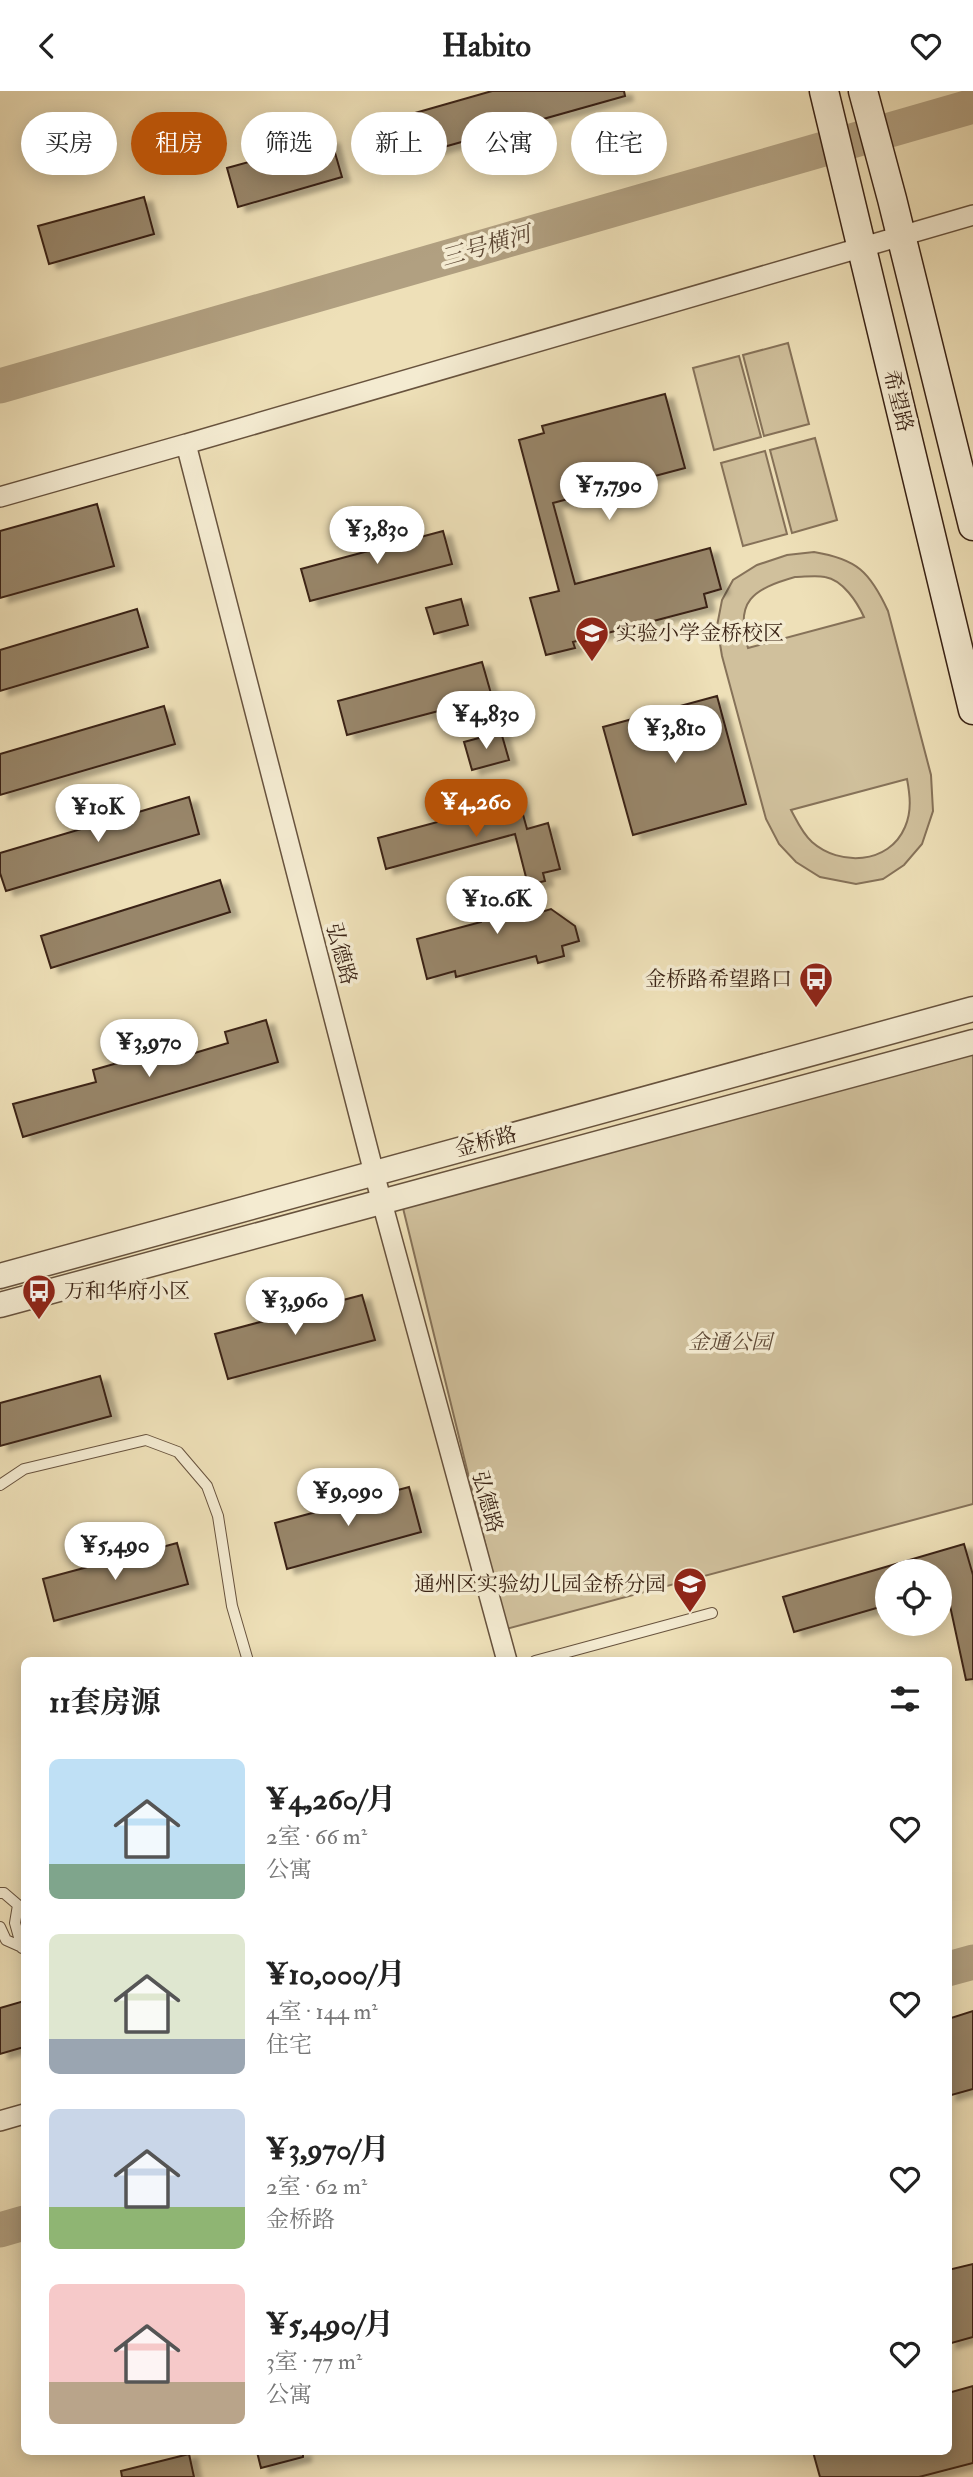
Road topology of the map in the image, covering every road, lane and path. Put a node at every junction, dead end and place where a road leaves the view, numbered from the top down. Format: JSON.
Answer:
{"nodes":[{"id":1,"x":824,"y":91,"type":"edge"},
{"id":2,"x":863,"y":91,"type":"edge"},
{"id":3,"x":973,"y":215,"type":"edge"},
{"id":4,"x":902,"y":236,"type":"junction"},
{"id":5,"x":186,"y":444,"type":"junction"},
{"id":6,"x":0,"y":497,"type":"edge"},
{"id":7,"x":973,"y":526,"type":"edge"},
{"id":8,"x":973,"y":710,"type":"edge"},
{"id":9,"x":973,"y":1009,"type":"edge"},
{"id":10,"x":973,"y":1042,"type":"edge"},
{"id":11,"x":374,"y":1173,"type":"junction"},
{"id":12,"x":0,"y":1276,"type":"edge"},
{"id":13,"x":0,"y":1305,"type":"edge"},
{"id":14,"x":0,"y":1485,"type":"edge"},
{"id":15,"x":712,"y":1613,"type":"dead end"},
{"id":16,"x":247,"y":1657,"type":"edge"},
{"id":17,"x":506,"y":1657,"type":"edge"},
{"id":18,"x":550,"y":1657,"type":"edge"},
{"id":19,"x":0,"y":1893,"type":"edge"},
{"id":20,"x":0,"y":1927,"type":"edge"},
{"id":21,"x":21,"y":1942,"type":"edge"},
{"id":22,"x":21,"y":1947,"type":"edge"},
{"id":23,"x":21,"y":2115,"type":"edge"},
{"id":24,"x":0,"y":2121,"type":"edge"}],
"edges":[{"from":1,"to":8,"type":"main road","name":"希望路"},
{"from":2,"to":4,"type":"main road","name":"希望路"},
{"from":3,"to":4,"type":"street"},
{"from":4,"to":5,"type":"street"},
{"from":4,"to":7,"type":"main road","name":"希望路"},
{"from":5,"to":6,"type":"street"},
{"from":5,"to":11,"type":"street","name":"弘德路"},
{"from":9,"to":11,"type":"street","name":"金桥路"},
{"from":10,"to":13,"type":"street","name":"金桥路"},
{"from":11,"to":12,"type":"street","name":"金桥路"},
{"from":11,"to":17,"type":"street","name":"弘德路"},
{"from":14,"to":16,"type":"lane"},
{"from":15,"to":18,"type":"lane"},
{"from":19,"to":21,"type":"lane"},
{"from":20,"to":22,"type":"lane"},
{"from":23,"to":24,"type":"street"}]}
